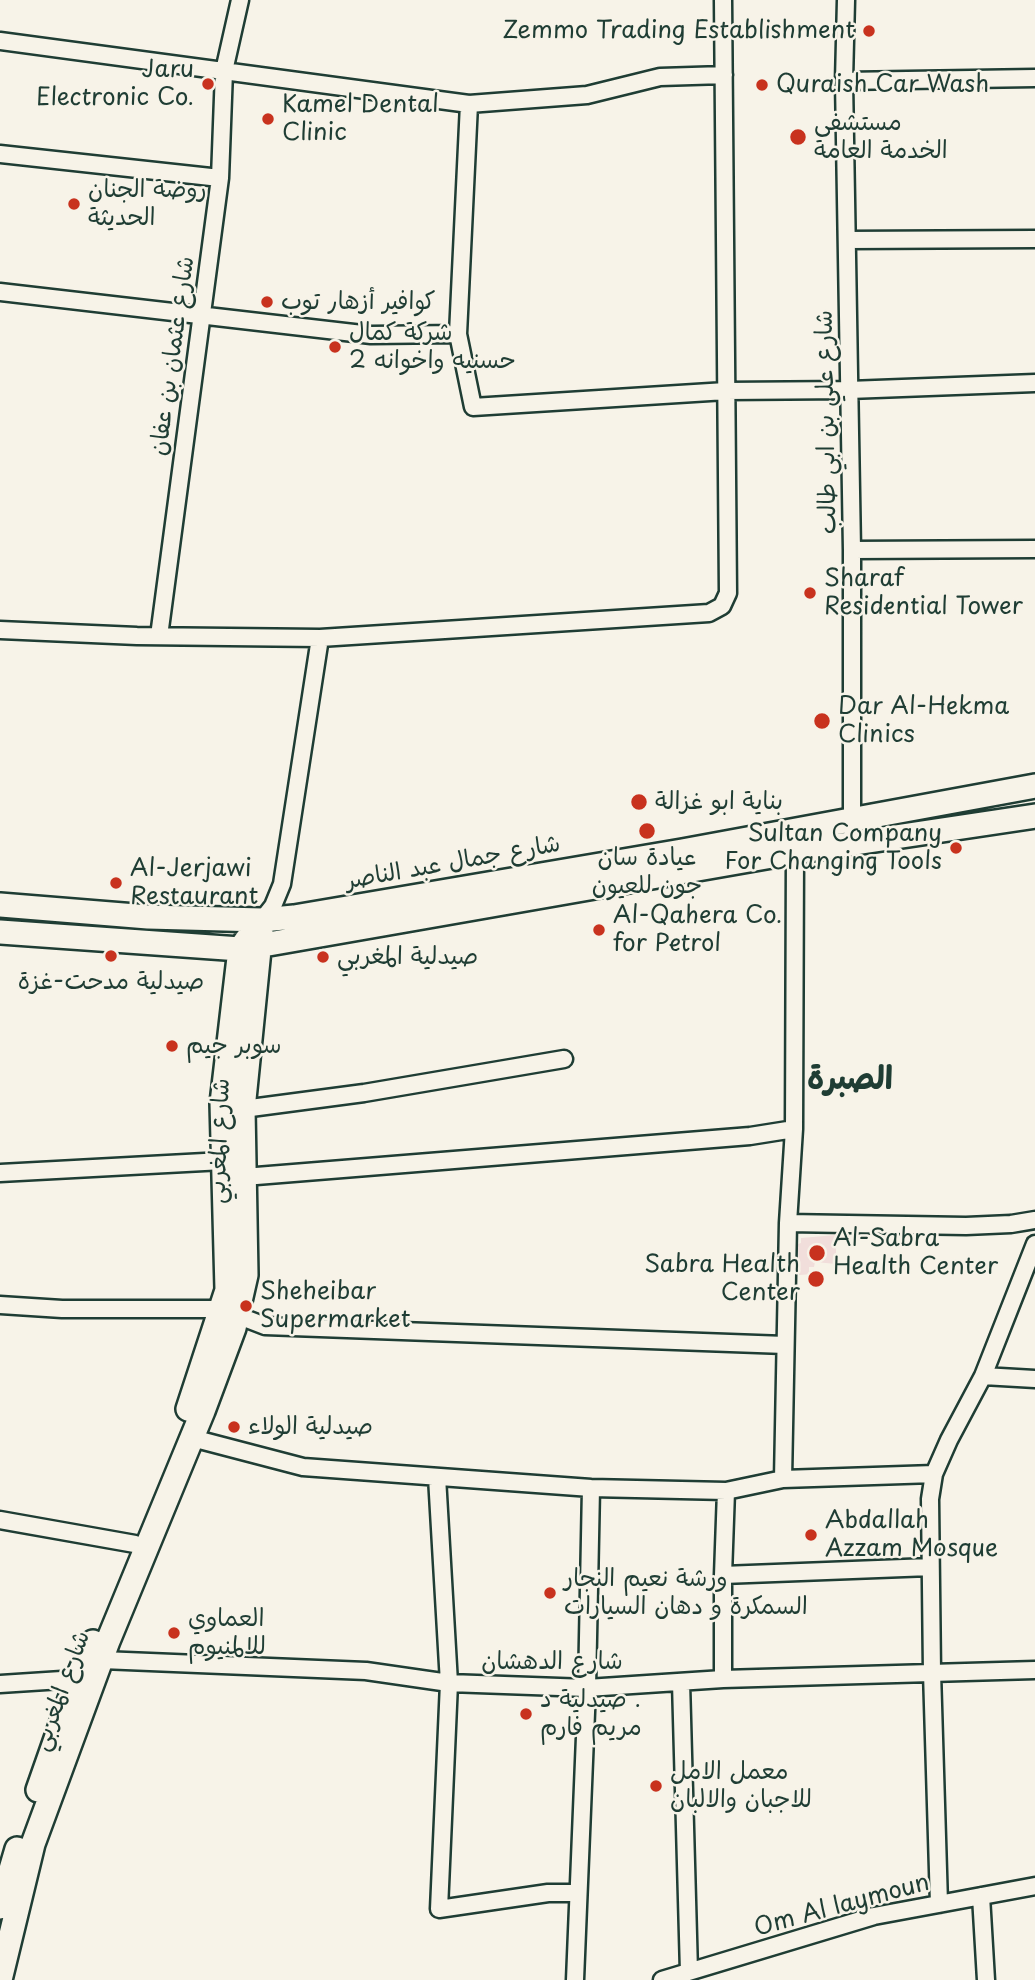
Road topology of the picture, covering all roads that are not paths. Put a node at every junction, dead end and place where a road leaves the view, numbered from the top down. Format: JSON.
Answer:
{"nodes":[{"id":1,"x":240,"y":0,"type":"edge"},
{"id":2,"x":723,"y":0,"type":"edge"},
{"id":3,"x":846,"y":0,"type":"edge"},
{"id":4,"x":0,"y":41,"type":"edge"},
{"id":5,"x":225,"y":71,"type":"junction"},
{"id":6,"x":724,"y":75,"type":"junction"},
{"id":7,"x":1035,"y":78,"type":"edge"},
{"id":8,"x":844,"y":81,"type":"junction"},
{"id":9,"x":469,"y":104,"type":"junction"},
{"id":10,"x":0,"y":154,"type":"edge"},
{"id":11,"x":220,"y":178,"type":"junction"},
{"id":12,"x":1035,"y":239,"type":"edge"},
{"id":13,"x":847,"y":240,"type":"junction"},
{"id":14,"x":0,"y":292,"type":"edge"},
{"id":15,"x":201,"y":314,"type":"junction"},
{"id":16,"x":457,"y":334,"type":"junction"},
{"id":17,"x":1035,"y":383,"type":"edge"},
{"id":18,"x":849,"y":390,"type":"junction"},
{"id":19,"x":726,"y":391,"type":"junction"},
{"id":20,"x":1035,"y":549,"type":"edge"},
{"id":21,"x":852,"y":550,"type":"junction"},
{"id":22,"x":0,"y":630,"type":"edge"},
{"id":23,"x":159,"y":636,"type":"junction"},
{"id":24,"x":320,"y":638,"type":"junction"},
{"id":25,"x":1035,"y":786,"type":"edge"},
{"id":26,"x":1035,"y":816,"type":"edge"},
{"id":27,"x":852,"y":832,"type":"junction"},
{"id":28,"x":795,"y":852,"type":"junction"},
{"id":29,"x":0,"y":905,"type":"edge"},
{"id":30,"x":262,"y":920,"type":"junction"},
{"id":31,"x":0,"y":932,"type":"edge"},
{"id":32,"x":249,"y":947,"type":"junction"},
{"id":33,"x":564,"y":1059,"type":"dead end"},
{"id":34,"x":243,"y":1109,"type":"junction"},
{"id":35,"x":794,"y":1129,"type":"junction"},
{"id":36,"x":223,"y":1161,"type":"junction"},
{"id":37,"x":0,"y":1173,"type":"edge"},
{"id":38,"x":244,"y":1177,"type":"junction"},
{"id":39,"x":1035,"y":1220,"type":"edge"},
{"id":40,"x":788,"y":1223,"type":"junction"},
{"id":41,"x":1035,"y":1244,"type":"edge"},
{"id":42,"x":0,"y":1306,"type":"edge"},
{"id":43,"x":229,"y":1312,"type":"junction"},
{"id":44,"x":785,"y":1345,"type":"junction"},
{"id":45,"x":983,"y":1376,"type":"junction"},
{"id":46,"x":1035,"y":1380,"type":"edge"},
{"id":47,"x":192,"y":1438,"type":"junction"},
{"id":48,"x":934,"y":1474,"type":"junction"},
{"id":49,"x":437,"y":1477,"type":"junction"},
{"id":50,"x":783,"y":1479,"type":"junction"},
{"id":51,"x":591,"y":1488,"type":"junction"},
{"id":52,"x":726,"y":1491,"type":"junction"},
{"id":53,"x":0,"y":1520,"type":"edge"},
{"id":54,"x":135,"y":1544,"type":"junction"},
{"id":55,"x":930,"y":1567,"type":"junction"},
{"id":56,"x":723,"y":1575,"type":"junction"},
{"id":57,"x":102,"y":1660,"type":"junction"},
{"id":58,"x":1035,"y":1670,"type":"edge"},
{"id":59,"x":932,"y":1672,"type":"junction"},
{"id":60,"x":77,"y":1679,"type":"junction"},
{"id":61,"x":723,"y":1679,"type":"junction"},
{"id":62,"x":681,"y":1682,"type":"junction"},
{"id":63,"x":449,"y":1683,"type":"junction"},
{"id":64,"x":0,"y":1684,"type":"edge"},
{"id":65,"x":587,"y":1688,"type":"junction"},
{"id":66,"x":1035,"y":1886,"type":"edge"},
{"id":67,"x":577,"y":1893,"type":"junction"},
{"id":68,"x":981,"y":1896,"type":"junction"},
{"id":69,"x":939,"y":1903,"type":"junction"},
{"id":70,"x":0,"y":1907,"type":"edge"},
{"id":71,"x":689,"y":1972,"type":"junction"},
{"id":72,"x":0,"y":1980,"type":"edge"},
{"id":73,"x":575,"y":1980,"type":"edge"},
{"id":74,"x":662,"y":1980,"type":"edge"},
{"id":75,"x":986,"y":1980,"type":"edge"}],
"edges":[{"from":1,"to":5,"type":"street","name":"شارع عثمان بن عفان"},
{"from":2,"to":6,"type":"street"},
{"from":3,"to":8,"type":"street","name":"شارع علي بن ابي طالب"},
{"from":4,"to":5,"type":"street"},
{"from":5,"to":9,"type":"street"},
{"from":5,"to":11,"type":"street","name":"شارع عثمان بن عفان"},
{"from":6,"to":9,"type":"street"},
{"from":6,"to":19,"type":"street"},
{"from":7,"to":8,"type":"street"},
{"from":8,"to":13,"type":"street","name":"شارع علي بن ابي طالب"},
{"from":9,"to":16,"type":"street"},
{"from":10,"to":11,"type":"street"},
{"from":11,"to":15,"type":"street","name":"شارع عثمان بن عفان"},
{"from":12,"to":13,"type":"street"},
{"from":13,"to":18,"type":"street","name":"شارع علي بن ابي طالب"},
{"from":14,"to":15,"type":"street"},
{"from":15,"to":16,"type":"street"},
{"from":15,"to":23,"type":"street","name":"شارع عثمان بن عفان"},
{"from":16,"to":19,"type":"street"},
{"from":17,"to":18,"type":"street"},
{"from":18,"to":19,"type":"street"},
{"from":18,"to":21,"type":"street","name":"شارع علي بن ابي طالب"},
{"from":19,"to":24,"type":"street"},
{"from":20,"to":21,"type":"street"},
{"from":21,"to":27,"type":"street","name":"شارع علي بن ابي طالب"},
{"from":22,"to":23,"type":"street"},
{"from":23,"to":24,"type":"street"},
{"from":24,"to":30,"type":"street"},
{"from":25,"to":27,"type":"main road","name":"شارع جمال عبد الناصر"},
{"from":26,"to":27,"type":"main road","name":"شارع جمال عبد الناصر"},
{"from":27,"to":28,"type":"main road","name":"شارع جمال عبد الناصر"},
{"from":27,"to":30,"type":"main road","name":"شارع جمال عبد الناصر"},
{"from":28,"to":32,"type":"main road","name":"شارع جمال عبد الناصر"},
{"from":28,"to":35,"type":"street"},
{"from":29,"to":30,"type":"main road","name":"شارع جمال عبد الناصر"},
{"from":30,"to":32,"type":"main road"},
{"from":31,"to":32,"type":"main road","name":"شارع جمال عبد الناصر"},
{"from":32,"to":34,"type":"main road","name":"شارع المغربي"},
{"from":32,"to":36,"type":"main road","name":"شارع المغربي"},
{"from":33,"to":34,"type":"street"},
{"from":34,"to":38,"type":"main road","name":"شارع المغربي"},
{"from":35,"to":38,"type":"street"},
{"from":35,"to":40,"type":"street"},
{"from":36,"to":37,"type":"street"},
{"from":36,"to":43,"type":"main road","name":"شارع المغربي"},
{"from":38,"to":43,"type":"main road","name":"شارع المغربي"},
{"from":39,"to":40,"type":"street"},
{"from":40,"to":44,"type":"street"},
{"from":41,"to":45,"type":"street"},
{"from":42,"to":43,"type":"street"},
{"from":43,"to":44,"type":"street"},
{"from":43,"to":47,"type":"main road","name":"شارع المغربي"},
{"from":43,"to":54,"type":"main road","name":"شارع المغربي"},
{"from":44,"to":50,"type":"street"},
{"from":45,"to":46,"type":"street"},
{"from":45,"to":48,"type":"street"},
{"from":47,"to":49,"type":"street"},
{"from":47,"to":57,"type":"main road","name":"شارع المغربي"},
{"from":48,"to":50,"type":"street"},
{"from":48,"to":55,"type":"street"},
{"from":49,"to":51,"type":"street"},
{"from":49,"to":63,"type":"street"},
{"from":50,"to":52,"type":"street"},
{"from":51,"to":52,"type":"street"},
{"from":51,"to":65,"type":"street"},
{"from":52,"to":56,"type":"street"},
{"from":53,"to":54,"type":"street"},
{"from":54,"to":60,"type":"main road","name":"شارع المغربي"},
{"from":55,"to":56,"type":"street"},
{"from":55,"to":59,"type":"street"},
{"from":56,"to":61,"type":"street"},
{"from":57,"to":60,"type":"street"},
{"from":57,"to":63,"type":"street","name":"شارع الدهشان"},
{"from":57,"to":72,"type":"main road","name":"شارع المغربي"},
{"from":58,"to":59,"type":"street","name":"شارع الدهشان"},
{"from":59,"to":61,"type":"street","name":"شارع الدهشان"},
{"from":59,"to":69,"type":"street"},
{"from":60,"to":64,"type":"street"},
{"from":60,"to":70,"type":"main road","name":"شارع المغربي"},
{"from":61,"to":62,"type":"street","name":"شارع الدهشان"},
{"from":62,"to":65,"type":"street","name":"شارع الدهشان"},
{"from":62,"to":71,"type":"street"},
{"from":63,"to":65,"type":"street","name":"شارع الدهشان"},
{"from":63,"to":67,"type":"street"},
{"from":65,"to":67,"type":"street"},
{"from":66,"to":68,"type":"street","name":"Om Al laymoun"},
{"from":67,"to":73,"type":"street"},
{"from":68,"to":69,"type":"street","name":"Om Al laymoun"},
{"from":68,"to":75,"type":"street"},
{"from":69,"to":71,"type":"street","name":"Om Al laymoun"},
{"from":71,"to":74,"type":"street","name":"Om Al laymoun"}]}
